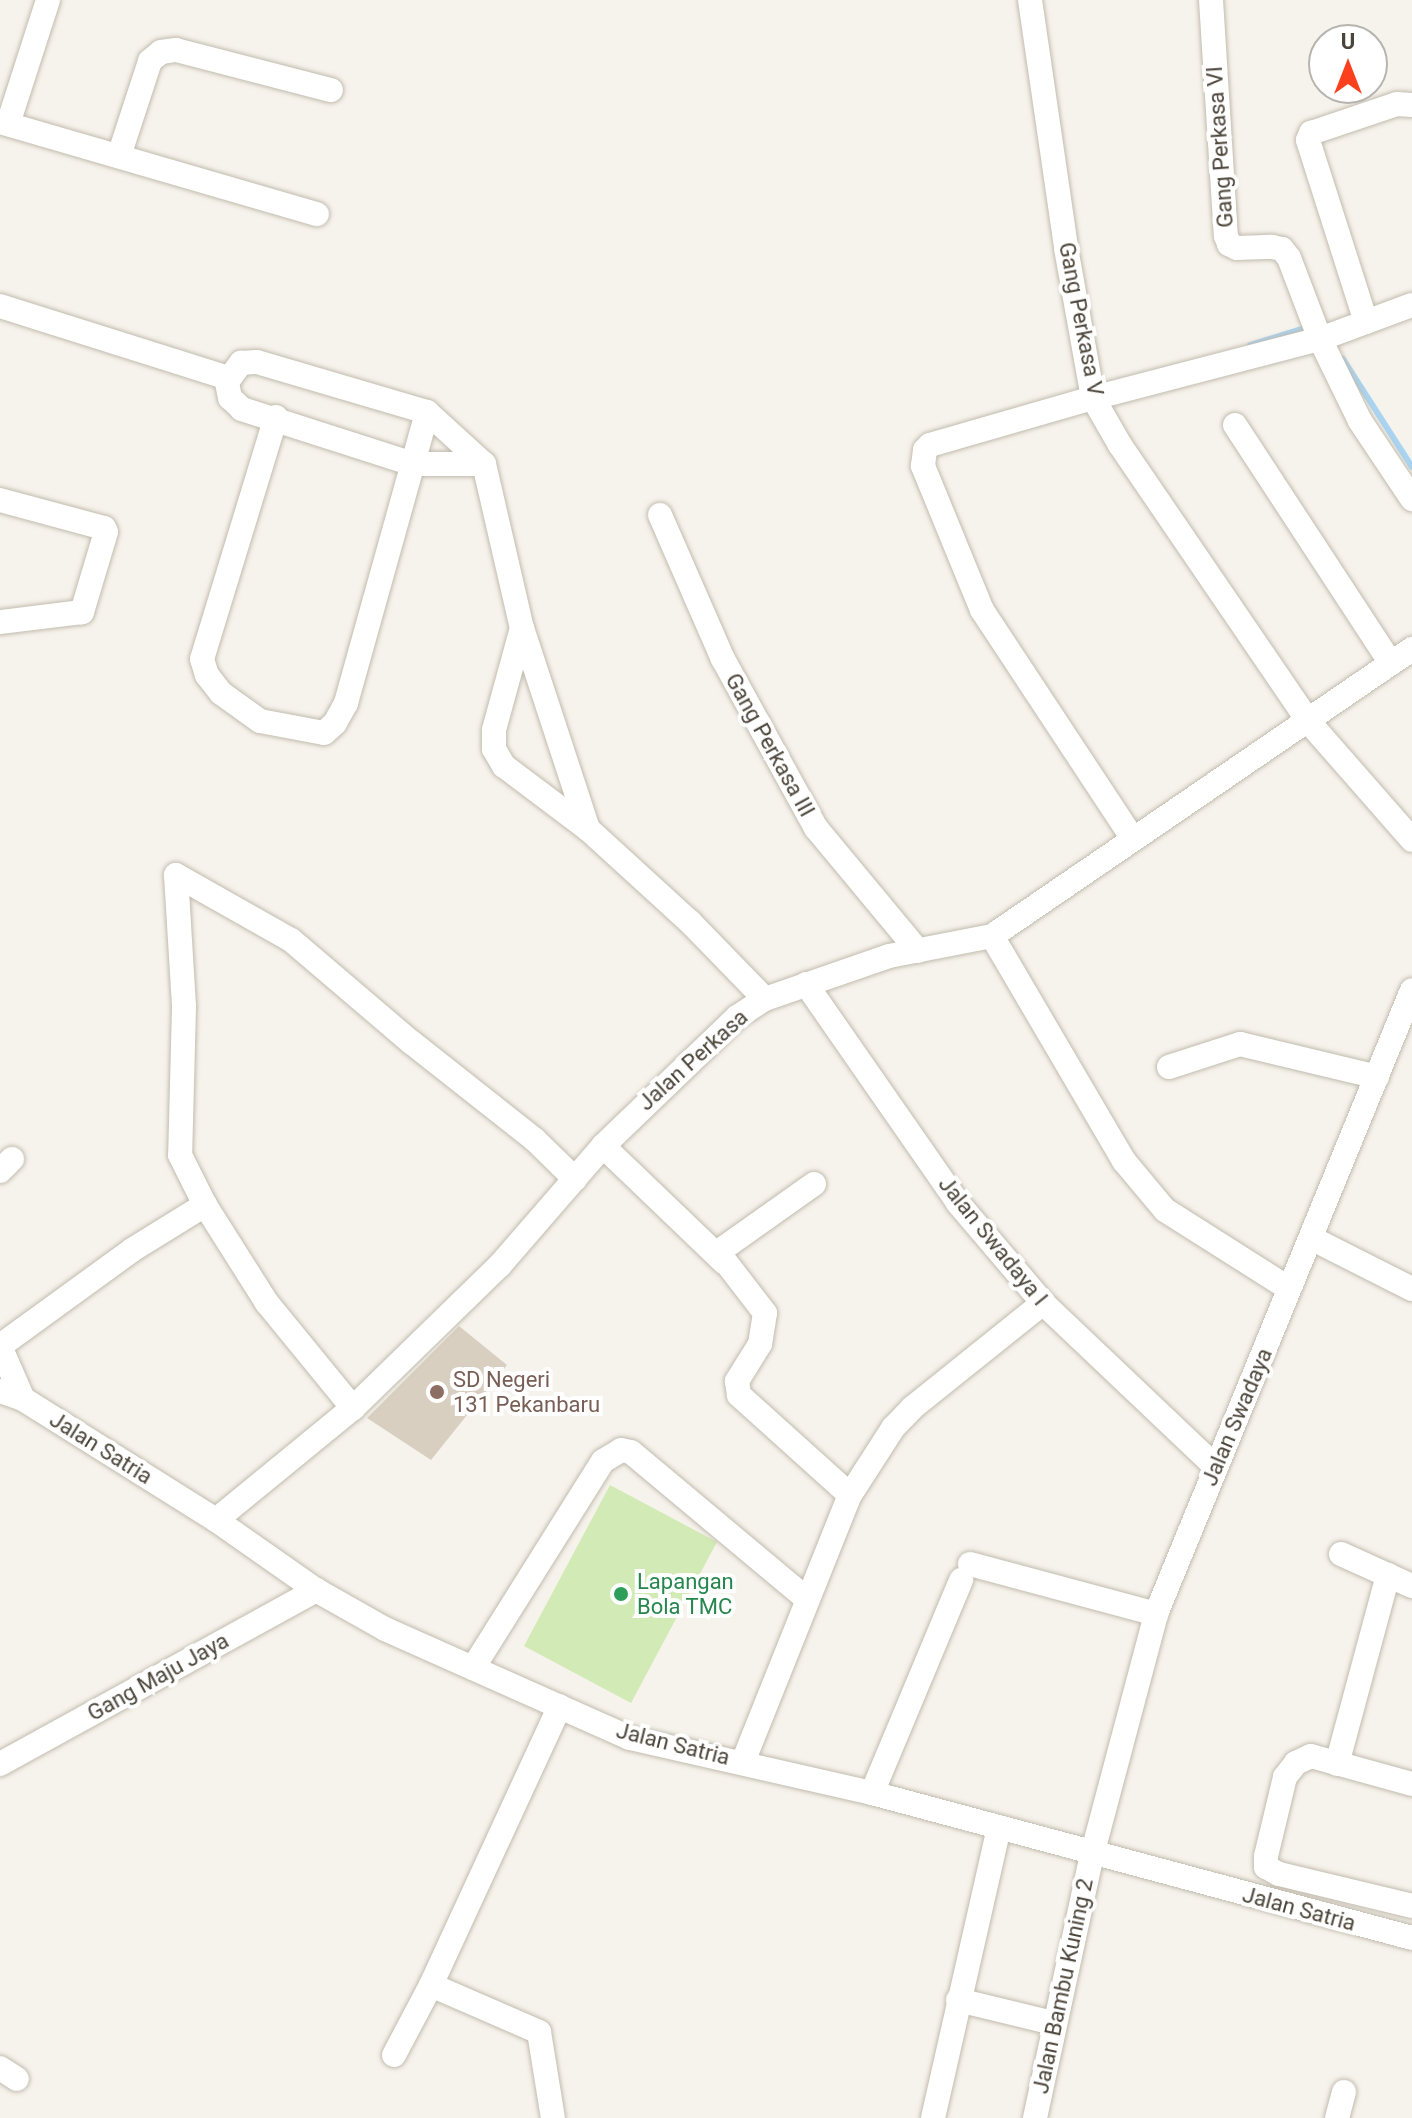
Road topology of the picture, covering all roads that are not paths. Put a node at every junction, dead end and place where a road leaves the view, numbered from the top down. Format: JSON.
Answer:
{"nodes":[{"id":1,"x":48,"y":0,"type":"edge"},
{"id":2,"x":1030,"y":0,"type":"edge"},
{"id":3,"x":1211,"y":0,"type":"edge"},
{"id":4,"x":331,"y":90,"type":"dead end"},
{"id":5,"x":1412,"y":105,"type":"edge"},
{"id":6,"x":4,"y":123,"type":"edge"},
{"id":7,"x":119,"y":156,"type":"junction"},
{"id":8,"x":317,"y":214,"type":"dead end"},
{"id":9,"x":1412,"y":305,"type":"edge"},
{"id":10,"x":0,"y":306,"type":"edge"},
{"id":11,"x":1366,"y":322,"type":"junction"},
{"id":12,"x":1320,"y":339,"type":"junction"},
{"id":13,"x":228,"y":378,"type":"junction"},
{"id":14,"x":1093,"y":398,"type":"junction"},
{"id":15,"x":427,"y":412,"type":"junction"},
{"id":16,"x":276,"y":417,"type":"junction"},
{"id":17,"x":1235,"y":425,"type":"dead end"},
{"id":18,"x":413,"y":464,"type":"junction"},
{"id":19,"x":484,"y":464,"type":"junction"},
{"id":20,"x":1412,"y":499,"type":"edge"},
{"id":21,"x":0,"y":500,"type":"edge"},
{"id":22,"x":660,"y":515,"type":"dead end"},
{"id":23,"x":0,"y":622,"type":"edge"},
{"id":24,"x":522,"y":628,"type":"junction"},
{"id":25,"x":1412,"y":649,"type":"edge"},
{"id":26,"x":1391,"y":663,"type":"junction"},
{"id":27,"x":1308,"y":721,"type":"junction"},
{"id":28,"x":588,"y":829,"type":"junction"},
{"id":29,"x":1133,"y":839,"type":"junction"},
{"id":30,"x":1412,"y":840,"type":"edge"},
{"id":31,"x":992,"y":936,"type":"junction"},
{"id":32,"x":918,"y":951,"type":"junction"},
{"id":33,"x":806,"y":984,"type":"junction"},
{"id":34,"x":1412,"y":990,"type":"edge"},
{"id":35,"x":765,"y":999,"type":"junction"},
{"id":36,"x":1169,"y":1067,"type":"dead end"},
{"id":37,"x":1377,"y":1077,"type":"junction"},
{"id":38,"x":603,"y":1146,"type":"junction"},
{"id":39,"x":575,"y":1179,"type":"junction"},
{"id":40,"x":814,"y":1184,"type":"dead end"},
{"id":41,"x":205,"y":1205,"type":"junction"},
{"id":42,"x":1311,"y":1238,"type":"junction"},
{"id":43,"x":724,"y":1262,"type":"junction"},
{"id":44,"x":1288,"y":1288,"type":"junction"},
{"id":45,"x":1412,"y":1289,"type":"edge"},
{"id":46,"x":1043,"y":1303,"type":"junction"},
{"id":47,"x":0,"y":1346,"type":"edge"},
{"id":48,"x":11,"y":1395,"type":"edge"},
{"id":49,"x":353,"y":1408,"type":"junction"},
{"id":50,"x":1216,"y":1467,"type":"junction"},
{"id":51,"x":850,"y":1495,"type":"junction"},
{"id":52,"x":216,"y":1520,"type":"junction"},
{"id":53,"x":1341,"y":1554,"type":"dead end"},
{"id":54,"x":1388,"y":1575,"type":"junction"},
{"id":55,"x":1412,"y":1586,"type":"edge"},
{"id":56,"x":316,"y":1590,"type":"junction"},
{"id":57,"x":807,"y":1599,"type":"junction"},
{"id":58,"x":1156,"y":1614,"type":"junction"},
{"id":59,"x":473,"y":1668,"type":"junction"},
{"id":60,"x":560,"y":1706,"type":"junction"},
{"id":61,"x":743,"y":1762,"type":"junction"},
{"id":62,"x":0,"y":1764,"type":"edge"},
{"id":63,"x":1337,"y":1764,"type":"junction"},
{"id":64,"x":1412,"y":1784,"type":"edge"},
{"id":65,"x":872,"y":1793,"type":"junction"},
{"id":66,"x":999,"y":1828,"type":"junction"},
{"id":67,"x":1092,"y":1855,"type":"junction"},
{"id":68,"x":1412,"y":1906,"type":"edge"},
{"id":69,"x":1412,"y":1938,"type":"edge"},
{"id":70,"x":431,"y":1985,"type":"junction"},
{"id":71,"x":958,"y":2000,"type":"junction"},
{"id":72,"x":1053,"y":2023,"type":"junction"},
{"id":73,"x":394,"y":2055,"type":"dead end"},
{"id":74,"x":1344,"y":2092,"type":"dead end"},
{"id":75,"x":553,"y":2118,"type":"edge"},
{"id":76,"x":933,"y":2118,"type":"edge"},
{"id":77,"x":1035,"y":2118,"type":"edge"},
{"id":78,"x":1337,"y":2118,"type":"edge"}],
"edges":[{"from":1,"to":6,"type":"street"},
{"from":2,"to":14,"type":"street","name":"Gang Perkasa V"},
{"from":3,"to":12,"type":"street","name":"Gang Perkasa VI"},
{"from":4,"to":7,"type":"street"},
{"from":5,"to":11,"type":"street"},
{"from":6,"to":7,"type":"street"},
{"from":7,"to":8,"type":"street"},
{"from":9,"to":11,"type":"street"},
{"from":10,"to":13,"type":"street"},
{"from":11,"to":12,"type":"street"},
{"from":12,"to":14,"type":"street"},
{"from":12,"to":20,"type":"street","name":"Gang Perkasa VI"},
{"from":13,"to":15,"type":"street"},
{"from":13,"to":16,"type":"street"},
{"from":14,"to":27,"type":"street","name":"Gang Perkasa V"},
{"from":14,"to":29,"type":"street"},
{"from":15,"to":18,"type":"street"},
{"from":15,"to":19,"type":"street"},
{"from":16,"to":18,"type":"street"},
{"from":16,"to":18,"type":"street"},
{"from":17,"to":26,"type":"street"},
{"from":18,"to":19,"type":"street"},
{"from":19,"to":24,"type":"street"},
{"from":21,"to":23,"type":"street"},
{"from":22,"to":32,"type":"street","name":"Gang Perkasa III"},
{"from":24,"to":28,"type":"street"},
{"from":24,"to":28,"type":"street"},
{"from":25,"to":26,"type":"street","name":"Jalan Perkasa"},
{"from":26,"to":27,"type":"street","name":"Jalan Perkasa"},
{"from":27,"to":29,"type":"street","name":"Jalan Perkasa"},
{"from":27,"to":30,"type":"street"},
{"from":28,"to":35,"type":"street"},
{"from":29,"to":31,"type":"street","name":"Jalan Perkasa"},
{"from":31,"to":32,"type":"street","name":"Jalan Perkasa"},
{"from":31,"to":44,"type":"street"},
{"from":32,"to":33,"type":"street","name":"Jalan Perkasa"},
{"from":33,"to":35,"type":"street","name":"Jalan Perkasa"},
{"from":33,"to":46,"type":"street","name":"Jalan Swadaya I"},
{"from":34,"to":37,"type":"street","name":"Jalan Swadaya"},
{"from":35,"to":38,"type":"street","name":"Jalan Perkasa"},
{"from":36,"to":37,"type":"street"},
{"from":37,"to":42,"type":"street","name":"Jalan Swadaya"},
{"from":38,"to":39,"type":"street","name":"Jalan Perkasa"},
{"from":38,"to":43,"type":"street"},
{"from":39,"to":41,"type":"street"},
{"from":39,"to":49,"type":"street","name":"Jalan Perkasa"},
{"from":40,"to":43,"type":"street"},
{"from":41,"to":47,"type":"street"},
{"from":41,"to":49,"type":"street"},
{"from":42,"to":44,"type":"street","name":"Jalan Swadaya"},
{"from":42,"to":45,"type":"street"},
{"from":43,"to":51,"type":"street"},
{"from":44,"to":50,"type":"street","name":"Jalan Swadaya"},
{"from":46,"to":50,"type":"street","name":"Jalan Swadaya I"},
{"from":46,"to":51,"type":"street"},
{"from":47,"to":48,"type":"street"},
{"from":48,"to":52,"type":"street","name":"Jalan Satria"},
{"from":49,"to":52,"type":"street","name":"Jalan Perkasa"},
{"from":50,"to":58,"type":"street","name":"Jalan Swadaya"},
{"from":51,"to":57,"type":"street"},
{"from":52,"to":56,"type":"street","name":"Jalan Satria"},
{"from":53,"to":54,"type":"street"},
{"from":54,"to":55,"type":"street"},
{"from":54,"to":63,"type":"street"},
{"from":56,"to":59,"type":"street","name":"Jalan Satria"},
{"from":56,"to":62,"type":"street","name":"Gang Maju Jaya"},
{"from":57,"to":59,"type":"street"},
{"from":57,"to":61,"type":"street"},
{"from":58,"to":65,"type":"street"},
{"from":58,"to":67,"type":"street","name":"Jalan Swadaya"},
{"from":59,"to":60,"type":"street","name":"Jalan Satria"},
{"from":60,"to":61,"type":"street","name":"Jalan Satria"},
{"from":60,"to":70,"type":"street"},
{"from":61,"to":65,"type":"street","name":"Jalan Satria"},
{"from":63,"to":64,"type":"street"},
{"from":63,"to":68,"type":"street"},
{"from":65,"to":66,"type":"street","name":"Jalan Satria"},
{"from":66,"to":67,"type":"street","name":"Jalan Satria"},
{"from":66,"to":71,"type":"street"},
{"from":67,"to":69,"type":"street","name":"Jalan Satria"},
{"from":67,"to":72,"type":"street","name":"Jalan Bambu Kuning 2"},
{"from":70,"to":73,"type":"street"},
{"from":70,"to":75,"type":"street"},
{"from":71,"to":72,"type":"street"},
{"from":71,"to":76,"type":"street"},
{"from":72,"to":77,"type":"street","name":"Jalan Bambu Kuning 2"},
{"from":74,"to":78,"type":"street"}]}
